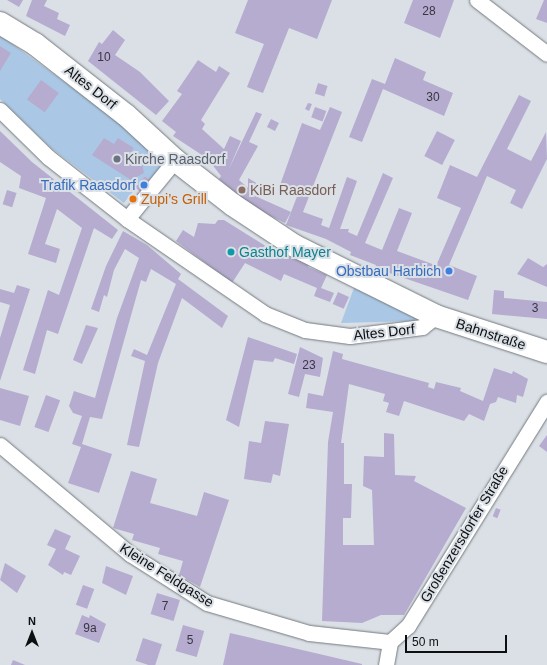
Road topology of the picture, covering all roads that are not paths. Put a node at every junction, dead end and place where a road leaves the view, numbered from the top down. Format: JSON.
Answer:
{"nodes":[{"id":1,"x":477,"y":0,"type":"edge"},
{"id":2,"x":0,"y":24,"type":"edge"},
{"id":3,"x":547,"y":54,"type":"edge"},
{"id":4,"x":0,"y":110,"type":"edge"},
{"id":5,"x":175,"y":160,"type":"junction"},
{"id":6,"x":127,"y":219,"type":"junction"},
{"id":7,"x":436,"y":316,"type":"junction"},
{"id":8,"x":547,"y":352,"type":"edge"},
{"id":9,"x":547,"y":402,"type":"edge"},
{"id":10,"x":0,"y":445,"type":"edge"},
{"id":11,"x":390,"y":642,"type":"junction"},
{"id":12,"x":386,"y":665,"type":"edge"}],
"edges":[{"from":1,"to":3,"type":"street"},
{"from":2,"to":5,"type":"main road","name":"Altes Dorf"},
{"from":4,"to":6,"type":"street","name":"Altes Dorf"},
{"from":5,"to":6,"type":"street"},
{"from":5,"to":7,"type":"main road","name":"Altes Dorf"},
{"from":6,"to":7,"type":"street","name":"Altes Dorf"},
{"from":7,"to":8,"type":"main road","name":"Bahnstraße"},
{"from":9,"to":11,"type":"street","name":"Großenzersdorfer Straße"},
{"from":10,"to":11,"type":"street","name":"Kleine Feldgasse"},
{"from":11,"to":12,"type":"street"}]}
